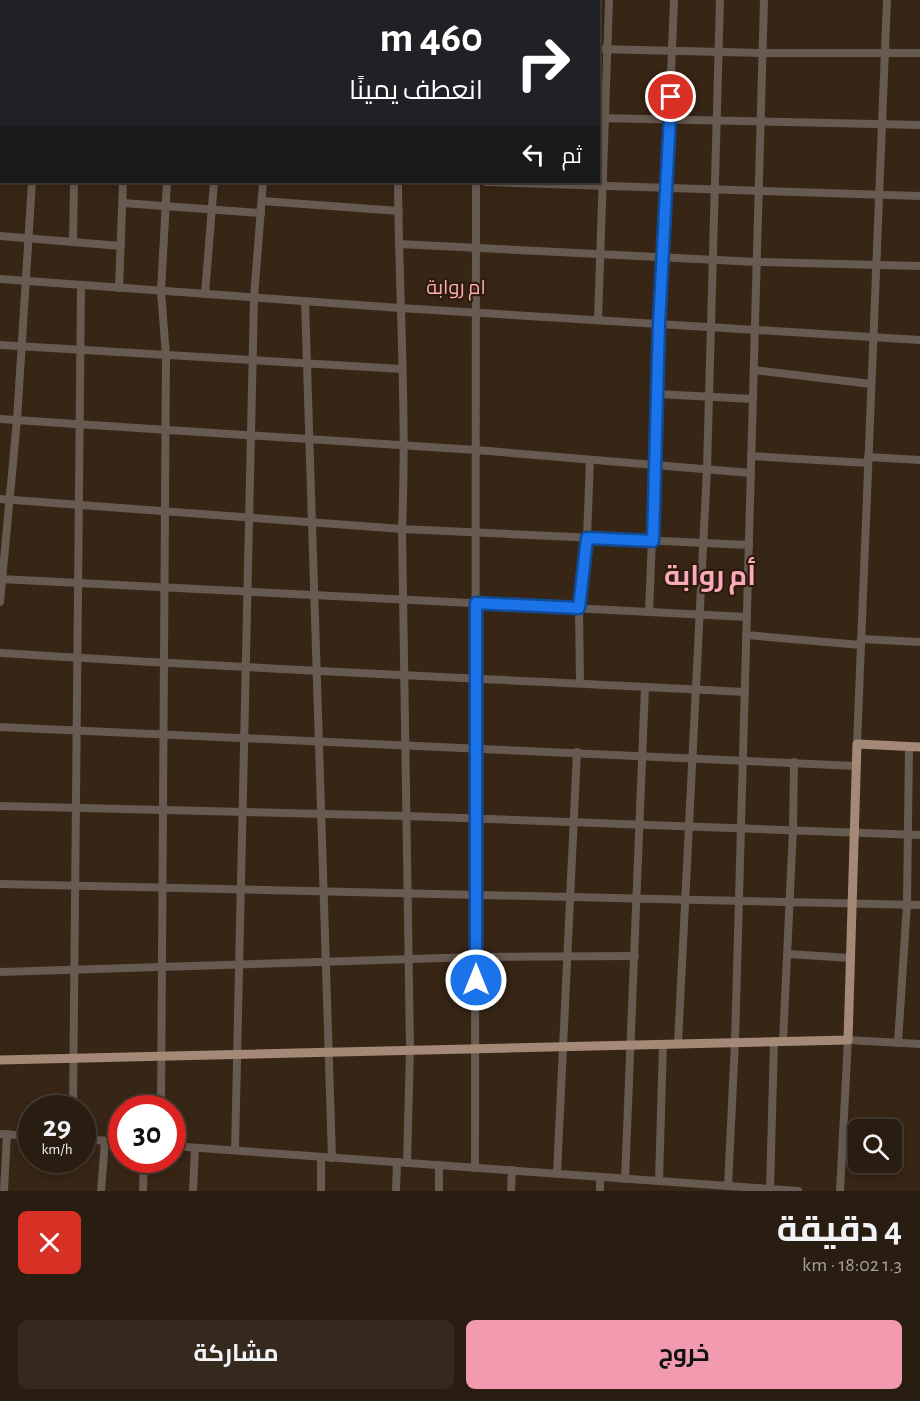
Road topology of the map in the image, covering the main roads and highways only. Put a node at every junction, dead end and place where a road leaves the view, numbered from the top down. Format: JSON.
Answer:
{"nodes":[{"id":1,"x":920,"y":747,"type":"edge"},
{"id":2,"x":0,"y":1060,"type":"edge"}],
"edges":[{"from":1,"to":2,"type":"main road"}]}
